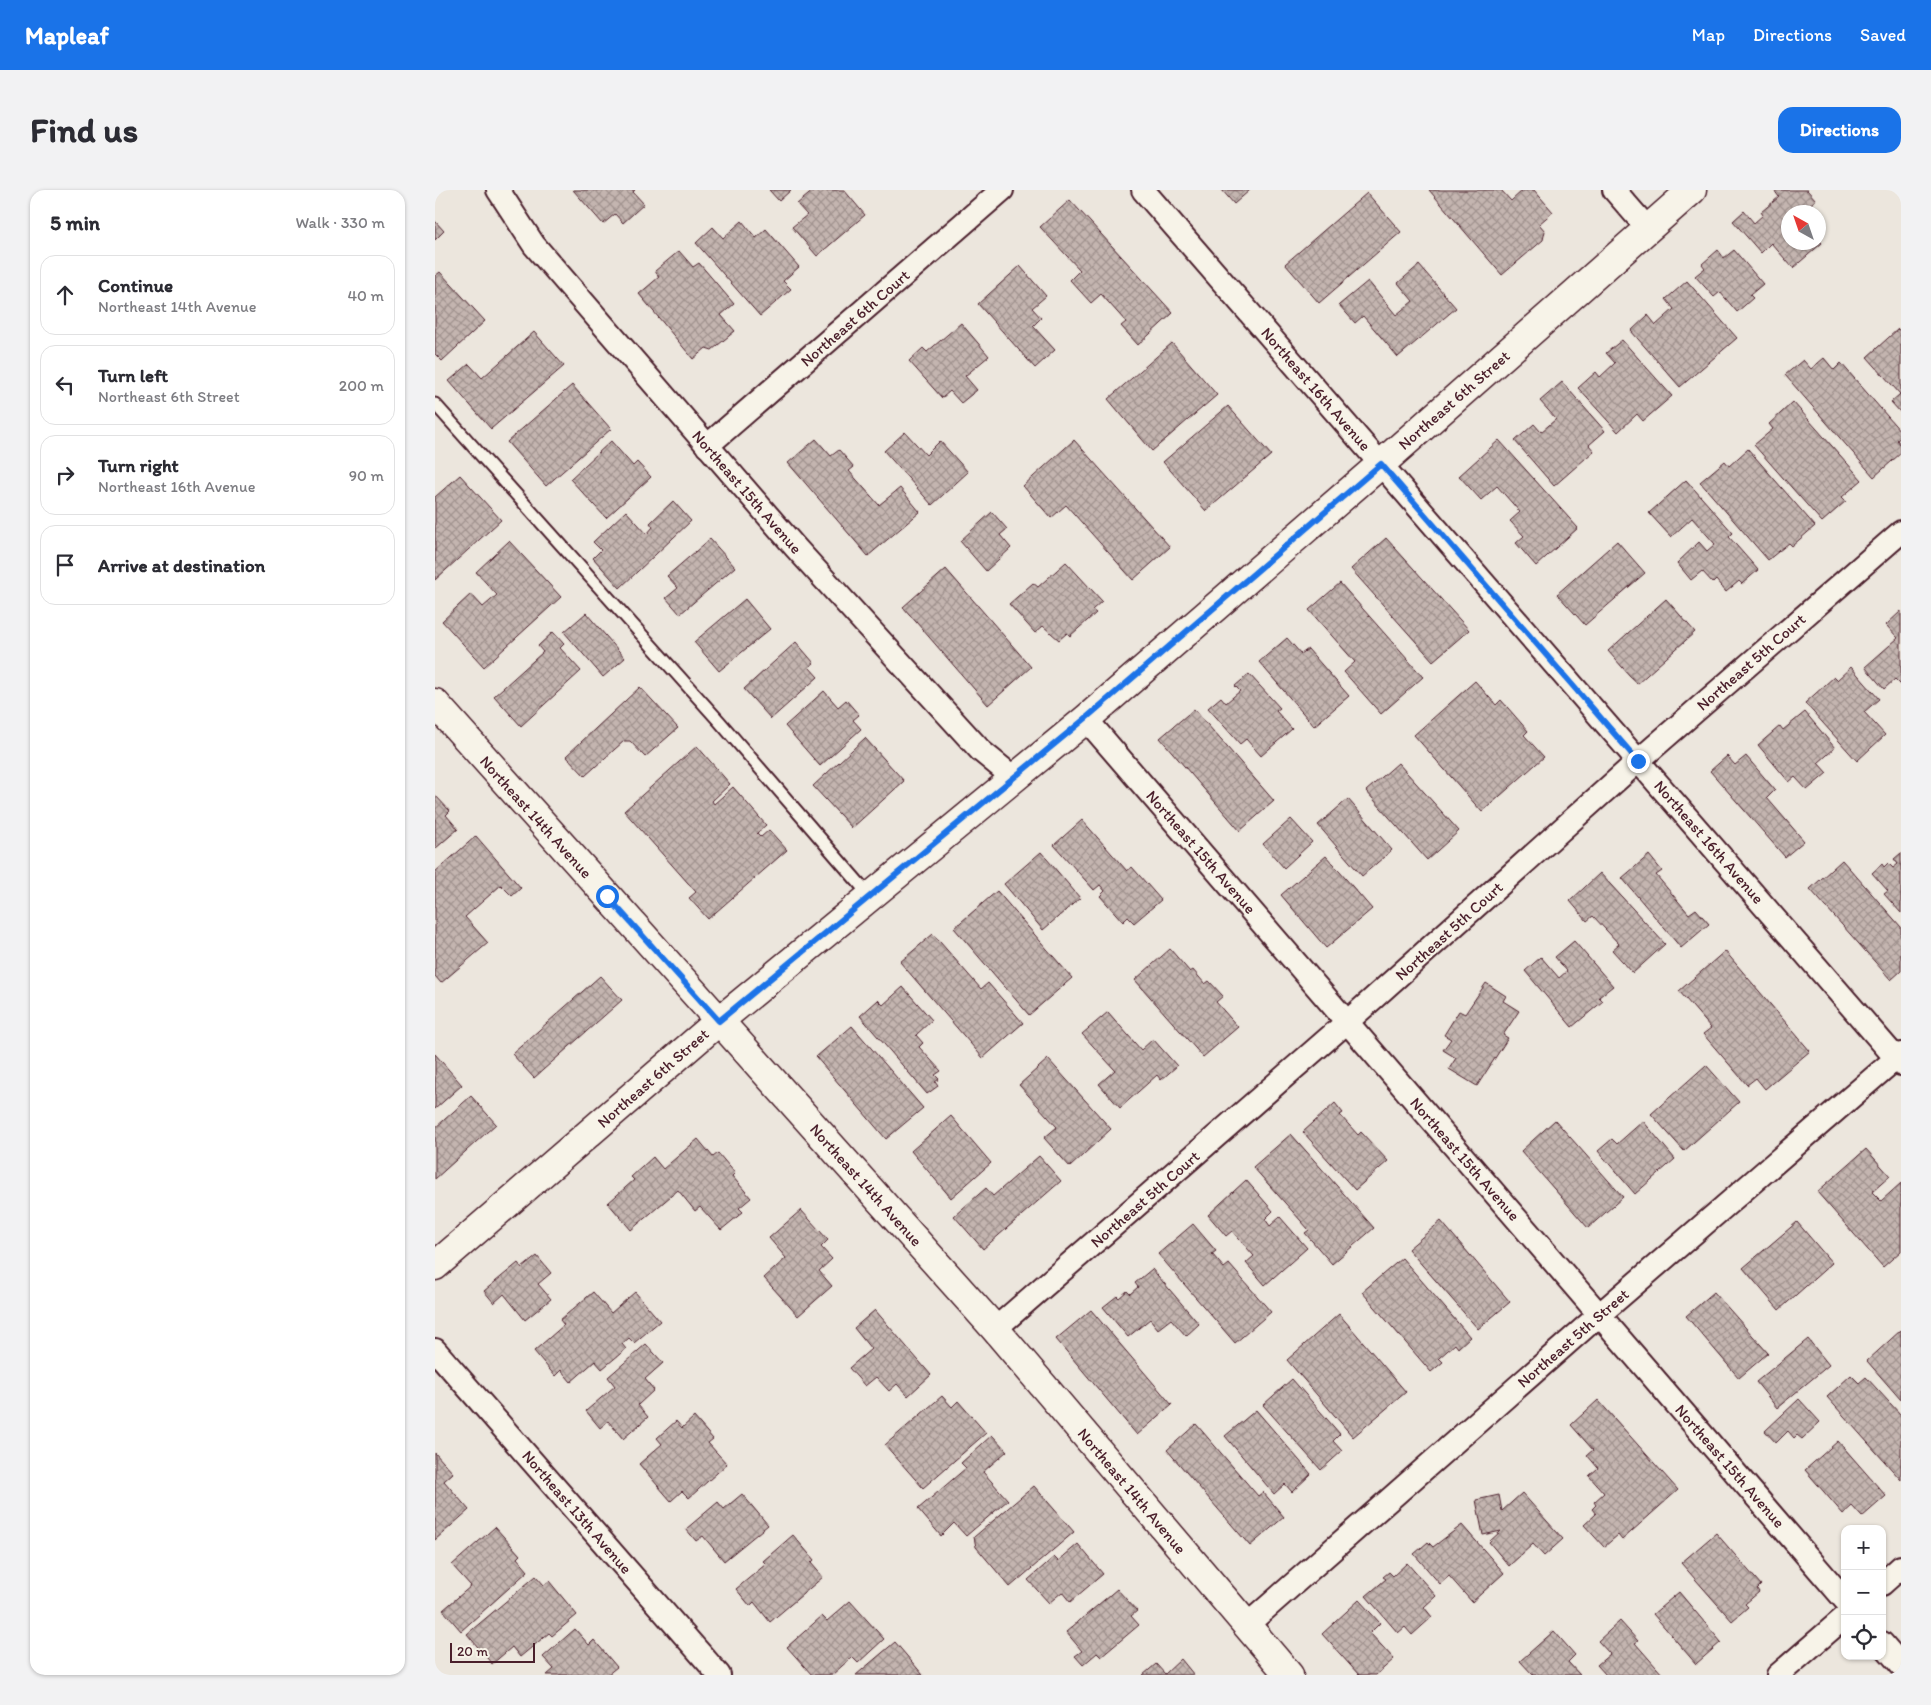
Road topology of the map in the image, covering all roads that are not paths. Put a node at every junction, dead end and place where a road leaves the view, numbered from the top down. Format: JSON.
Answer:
{"nodes":[{"id":1,"x":498,"y":190,"type":"edge"},
{"id":2,"x":1002,"y":190,"type":"edge"},
{"id":3,"x":1143,"y":190,"type":"edge"},
{"id":4,"x":1614,"y":190,"type":"edge"},
{"id":5,"x":1693,"y":190,"type":"edge"},
{"id":6,"x":1648,"y":229,"type":"junction"},
{"id":7,"x":435,"y":404,"type":"edge"},
{"id":8,"x":707,"y":446,"type":"junction"},
{"id":9,"x":1381,"y":464,"type":"junction"},
{"id":10,"x":1901,"y":532,"type":"edge"},
{"id":11,"x":435,"y":703,"type":"edge"},
{"id":12,"x":1086,"y":718,"type":"junction"},
{"id":13,"x":1638,"y":761,"type":"junction"},
{"id":14,"x":1014,"y":778,"type":"junction"},
{"id":15,"x":871,"y":896,"type":"junction"},
{"id":16,"x":719,"y":1021,"type":"junction"},
{"id":17,"x":1347,"y":1022,"type":"junction"},
{"id":18,"x":1899,"y":1059,"type":"edge"},
{"id":19,"x":435,"y":1266,"type":"edge"},
{"id":20,"x":1599,"y":1315,"type":"junction"},
{"id":21,"x":995,"y":1329,"type":"junction"},
{"id":22,"x":435,"y":1350,"type":"edge"},
{"id":23,"x":1901,"y":1567,"type":"edge"},
{"id":24,"x":1886,"y":1580,"type":"edge"},
{"id":25,"x":1841,"y":1595,"type":"edge"},
{"id":26,"x":1841,"y":1620,"type":"edge"},
{"id":27,"x":1247,"y":1625,"type":"junction"},
{"id":28,"x":1886,"y":1647,"type":"edge"},
{"id":29,"x":1901,"y":1664,"type":"edge"},
{"id":30,"x":719,"y":1675,"type":"edge"},
{"id":31,"x":1289,"y":1675,"type":"edge"},
{"id":32,"x":1778,"y":1675,"type":"edge"}],
"edges":[{"from":1,"to":8,"type":"street","name":"Northeast 15th Avenue"},
{"from":2,"to":8,"type":"street","name":"Northeast 6th Court"},
{"from":3,"to":9,"type":"street","name":"Northeast 16th Avenue"},
{"from":4,"to":6,"type":"street"},
{"from":5,"to":6,"type":"street","name":"Northeast 6th Street"},
{"from":6,"to":9,"type":"street","name":"Northeast 6th Street"},
{"from":7,"to":15,"type":"lane"},
{"from":8,"to":14,"type":"street","name":"Northeast 15th Avenue"},
{"from":9,"to":12,"type":"street","name":"Northeast 6th Street"},
{"from":9,"to":13,"type":"street","name":"Northeast 16th Avenue"},
{"from":10,"to":13,"type":"street","name":"Northeast 5th Court"},
{"from":11,"to":16,"type":"street","name":"Northeast 14th Avenue"},
{"from":12,"to":14,"type":"street","name":"Northeast 6th Street"},
{"from":12,"to":17,"type":"street","name":"Northeast 15th Avenue"},
{"from":13,"to":17,"type":"street","name":"Northeast 5th Court"},
{"from":13,"to":18,"type":"street","name":"Northeast 16th Avenue"},
{"from":14,"to":15,"type":"street","name":"Northeast 6th Street"},
{"from":15,"to":16,"type":"street","name":"Northeast 6th Street"},
{"from":16,"to":19,"type":"street","name":"Northeast 6th Street"},
{"from":16,"to":21,"type":"street","name":"Northeast 14th Avenue"},
{"from":17,"to":20,"type":"street","name":"Northeast 15th Avenue"},
{"from":17,"to":21,"type":"street","name":"Northeast 5th Court"},
{"from":18,"to":20,"type":"street","name":"Northeast 5th Street"},
{"from":20,"to":25,"type":"street","name":"Northeast 15th Avenue"},
{"from":20,"to":27,"type":"street","name":"Northeast 5th Street"},
{"from":21,"to":27,"type":"street","name":"Northeast 14th Avenue"},
{"from":22,"to":30,"type":"street","name":"Northeast 13th Avenue"},
{"from":23,"to":24,"type":"street"},
{"from":26,"to":32,"type":"street"},
{"from":27,"to":31,"type":"street","name":"Northeast 14th Avenue"},
{"from":28,"to":29,"type":"street"}]}
